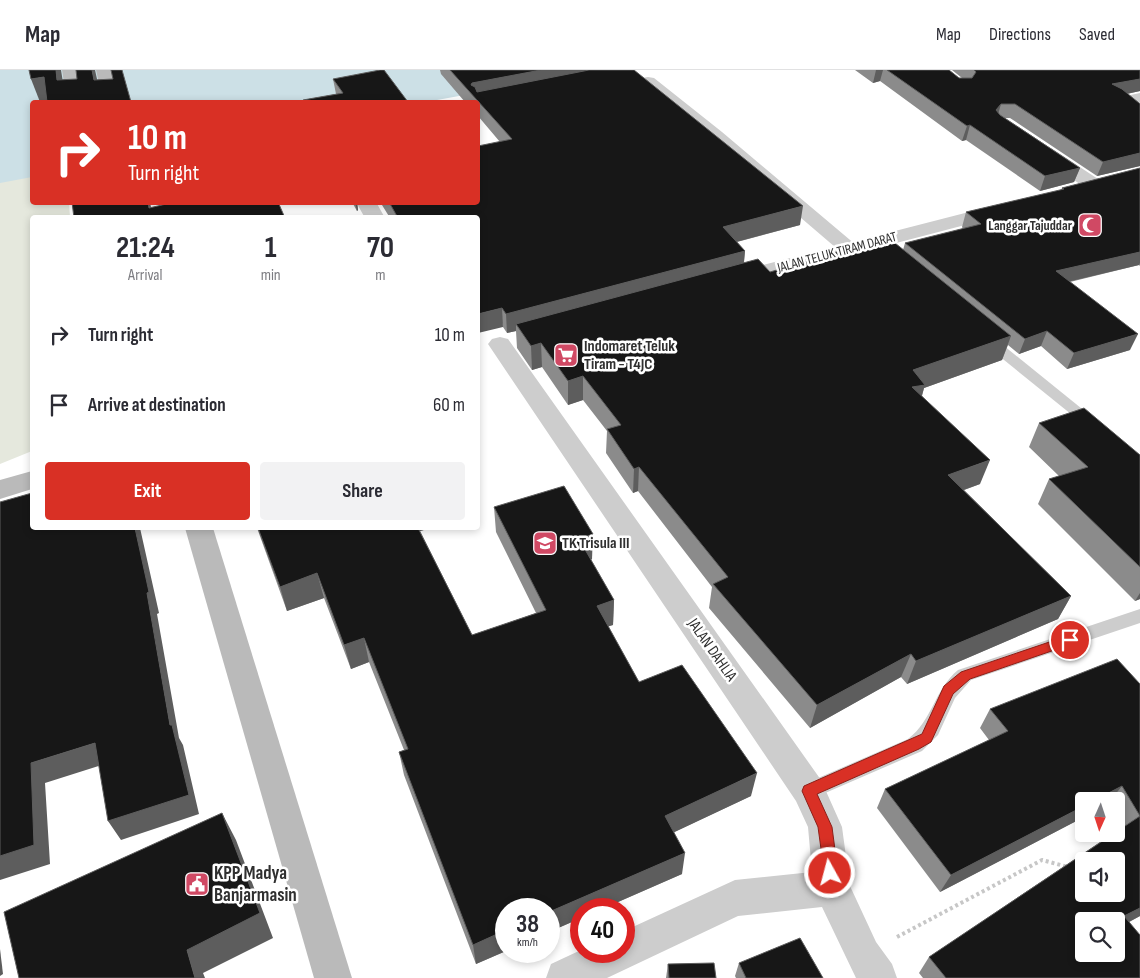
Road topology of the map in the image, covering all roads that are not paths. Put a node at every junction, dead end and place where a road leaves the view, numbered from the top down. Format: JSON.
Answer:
{"nodes":[{"id":1,"x":70,"y":70,"type":"edge"},
{"id":2,"x":104,"y":70,"type":"edge"},
{"id":3,"x":644,"y":75,"type":"edge"},
{"id":4,"x":1140,"y":98,"type":"edge"},
{"id":5,"x":76,"y":100,"type":"edge"},
{"id":6,"x":111,"y":100,"type":"edge"},
{"id":7,"x":1140,"y":112,"type":"edge"},
{"id":8,"x":1033,"y":144,"type":"edge"},
{"id":9,"x":1065,"y":193,"type":"edge"},
{"id":10,"x":1016,"y":205,"type":"edge"},
{"id":11,"x":849,"y":249,"type":"junction"},
{"id":12,"x":715,"y":285,"type":"edge"},
{"id":13,"x":975,"y":330,"type":"edge"},
{"id":14,"x":499,"y":344,"type":"edge"},
{"id":15,"x":1102,"y":433,"type":"edge"},
{"id":16,"x":30,"y":481,"type":"edge"},
{"id":17,"x":0,"y":490,"type":"edge"},
{"id":18,"x":200,"y":530,"type":"edge"},
{"id":19,"x":1140,"y":616,"type":"edge"},
{"id":20,"x":809,"y":791,"type":"junction"},
{"id":21,"x":832,"y":888,"type":"junction"},
{"id":22,"x":635,"y":945,"type":"edge"},
{"id":23,"x":597,"y":963,"type":"edge"},
{"id":24,"x":870,"y":966,"type":"edge"},
{"id":25,"x":333,"y":978,"type":"edge"},
{"id":26,"x":565,"y":978,"type":"edge"}],
"edges":[{"from":1,"to":5,"type":"main road"},
{"from":2,"to":6,"type":"main road"},
{"from":3,"to":11,"type":"street"},
{"from":4,"to":7,"type":"street"},
{"from":8,"to":9,"type":"street"},
{"from":10,"to":11,"type":"street","name":"JALAN TELUK TIRAM DARAT"},
{"from":11,"to":12,"type":"street","name":"JALAN TELUK TIRAM DARAT"},
{"from":13,"to":15,"type":"lane"},
{"from":14,"to":20,"type":"street","name":"JALAN DAHLIA"},
{"from":16,"to":17,"type":"main road"},
{"from":18,"to":25,"type":"main road"},
{"from":19,"to":20,"type":"lane"},
{"from":20,"to":21,"type":"street","name":"JALAN DAHLIA"},
{"from":21,"to":22,"type":"street"},
{"from":21,"to":24,"type":"street","name":"JALAN DAHLIA"},
{"from":23,"to":26,"type":"street"}]}
